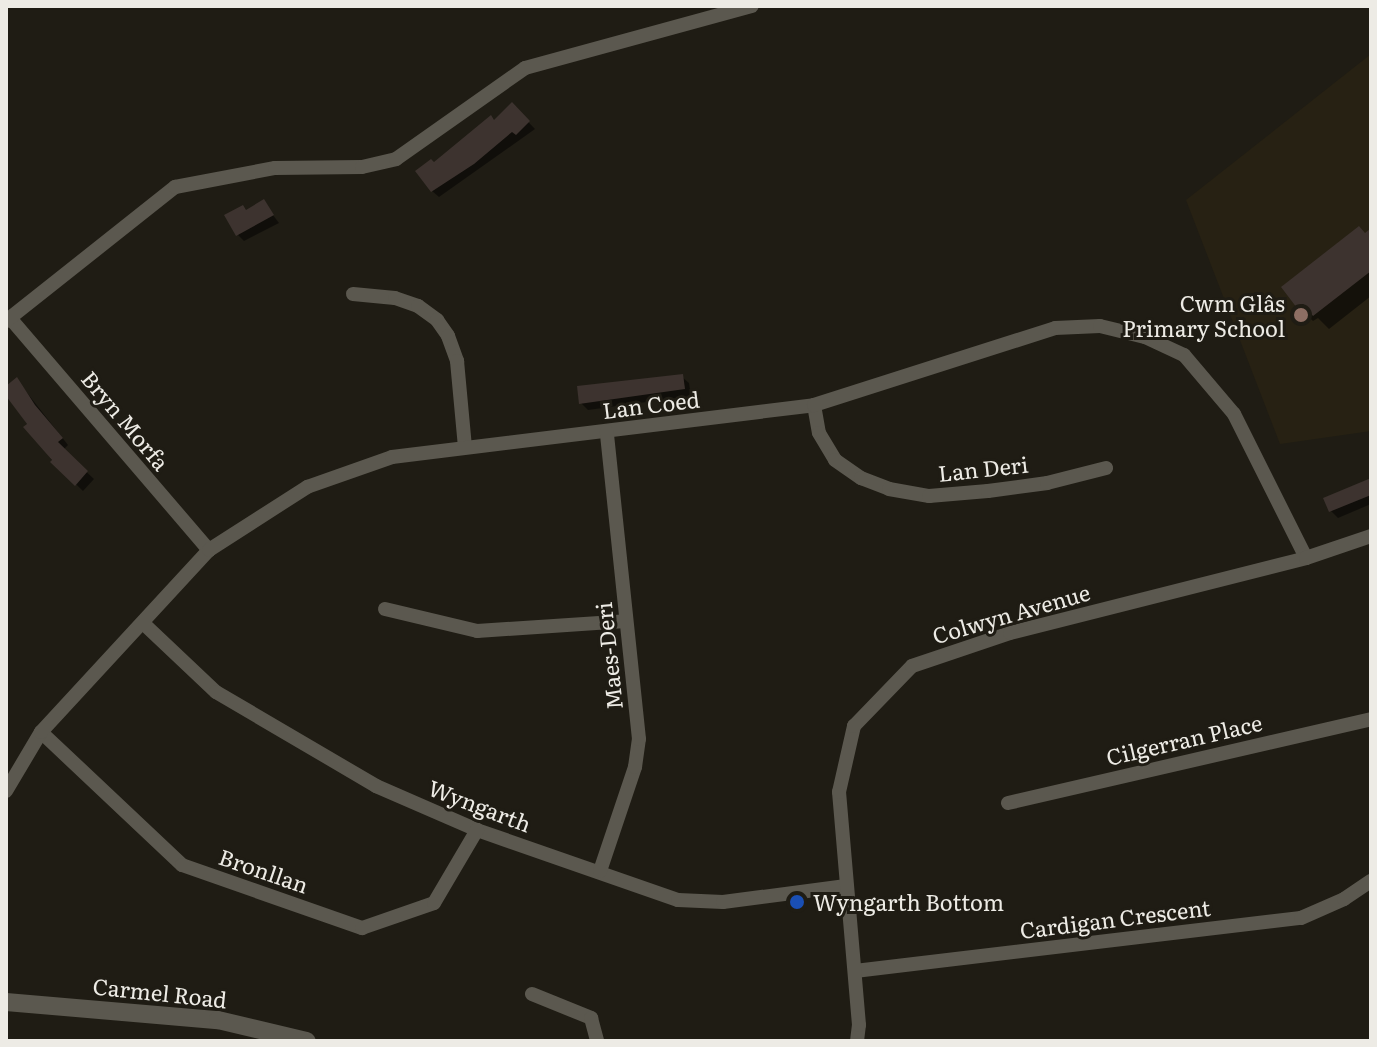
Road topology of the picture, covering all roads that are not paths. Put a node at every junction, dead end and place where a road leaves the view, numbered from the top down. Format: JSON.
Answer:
{"nodes":[{"id":1,"x":752,"y":6,"type":"edge"},
{"id":2,"x":353,"y":294,"type":"dead end"},
{"id":3,"x":8,"y":319,"type":"edge"},
{"id":4,"x":814,"y":405,"type":"junction"},
{"id":5,"x":607,"y":432,"type":"junction"},
{"id":6,"x":465,"y":447,"type":"junction"},
{"id":7,"x":1106,"y":468,"type":"dead end"},
{"id":8,"x":1371,"y":536,"type":"edge"},
{"id":9,"x":209,"y":550,"type":"junction"},
{"id":10,"x":1306,"y":558,"type":"junction"},
{"id":11,"x":385,"y":609,"type":"dead end"},
{"id":12,"x":626,"y":621,"type":"junction"},
{"id":13,"x":144,"y":624,"type":"junction"},
{"id":14,"x":1371,"y":719,"type":"edge"},
{"id":15,"x":41,"y":732,"type":"junction"},
{"id":16,"x":6,"y":791,"type":"edge"},
{"id":17,"x":1008,"y":803,"type":"dead end"},
{"id":18,"x":477,"y":830,"type":"junction"},
{"id":19,"x":600,"y":871,"type":"junction"},
{"id":20,"x":1371,"y":881,"type":"edge"},
{"id":21,"x":846,"y":886,"type":"junction"},
{"id":22,"x":855,"y":971,"type":"junction"},
{"id":23,"x":532,"y":994,"type":"dead end"},
{"id":24,"x":6,"y":1002,"type":"edge"},
{"id":25,"x":307,"y":1041,"type":"edge"},
{"id":26,"x":597,"y":1041,"type":"edge"},
{"id":27,"x":857,"y":1041,"type":"edge"}],
"edges":[{"from":1,"to":3,"type":"street"},
{"from":2,"to":6,"type":"street"},
{"from":3,"to":9,"type":"street","name":"Bryn Morfa"},
{"from":4,"to":5,"type":"street","name":"Lan Coed"},
{"from":4,"to":7,"type":"street","name":"Lan Deri"},
{"from":4,"to":10,"type":"street","name":"Lan Coed"},
{"from":5,"to":6,"type":"street","name":"Lan Coed"},
{"from":5,"to":12,"type":"street","name":"Maes-Deri"},
{"from":6,"to":9,"type":"street","name":"Lan Coed"},
{"from":8,"to":10,"type":"street","name":"Colwyn Avenue"},
{"from":9,"to":13,"type":"street","name":"Lan Coed"},
{"from":10,"to":21,"type":"street","name":"Colwyn Avenue"},
{"from":11,"to":12,"type":"street"},
{"from":12,"to":19,"type":"street","name":"Maes-Deri"},
{"from":13,"to":15,"type":"street","name":"Lan Coed"},
{"from":13,"to":18,"type":"street","name":"Wyngarth"},
{"from":14,"to":17,"type":"street","name":"Cilgerran Place"},
{"from":15,"to":16,"type":"street","name":"Lan Coed"},
{"from":15,"to":18,"type":"street","name":"Bronllan"},
{"from":18,"to":19,"type":"street","name":"Wyngarth"},
{"from":19,"to":21,"type":"street","name":"Wyngarth"},
{"from":20,"to":22,"type":"street","name":"Cardigan Crescent"},
{"from":21,"to":22,"type":"street","name":"Colwyn Avenue"},
{"from":22,"to":27,"type":"street","name":"Colwyn Avenue"},
{"from":23,"to":26,"type":"street"},
{"from":24,"to":25,"type":"street","name":"Carmel Road"}]}
